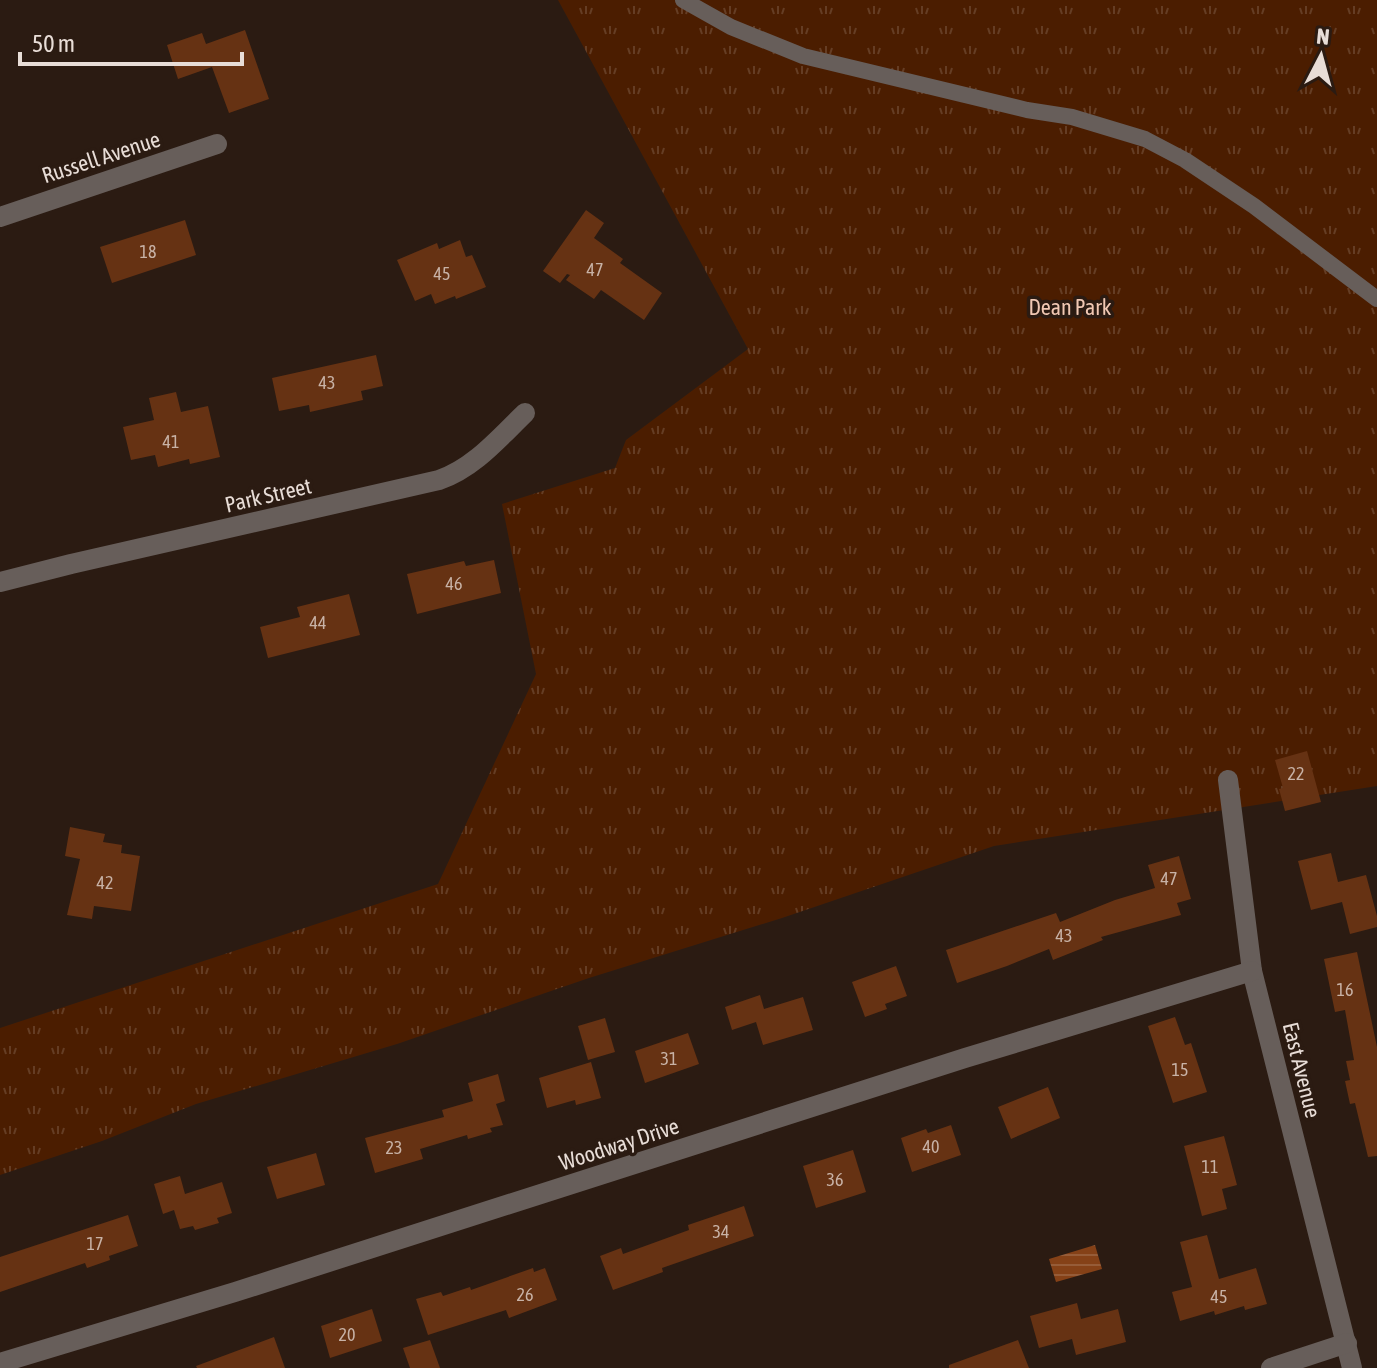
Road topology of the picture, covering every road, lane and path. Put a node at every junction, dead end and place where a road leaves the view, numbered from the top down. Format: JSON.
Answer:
{"nodes":[{"id":1,"x":683,"y":0,"type":"edge"},
{"id":2,"x":217,"y":144,"type":"dead end"},
{"id":3,"x":0,"y":217,"type":"edge"},
{"id":4,"x":1377,"y":299,"type":"edge"},
{"id":5,"x":525,"y":413,"type":"dead end"},
{"id":6,"x":0,"y":582,"type":"edge"},
{"id":7,"x":1228,"y":780,"type":"dead end"},
{"id":8,"x":1252,"y":971,"type":"junction"},
{"id":9,"x":1347,"y":1343,"type":"junction"},
{"id":10,"x":0,"y":1363,"type":"edge"},
{"id":11,"x":1271,"y":1368,"type":"edge"},
{"id":12,"x":1352,"y":1368,"type":"edge"}],
"edges":[{"from":1,"to":4,"type":"lane"},
{"from":2,"to":3,"type":"street","name":"Russell Avenue"},
{"from":5,"to":6,"type":"street","name":"Park Street"},
{"from":7,"to":8,"type":"street","name":"East Avenue"},
{"from":8,"to":9,"type":"street","name":"East Avenue"},
{"from":8,"to":10,"type":"street","name":"Woodway Drive"},
{"from":9,"to":11,"type":"street"},
{"from":9,"to":12,"type":"street","name":"East Avenue"}]}
